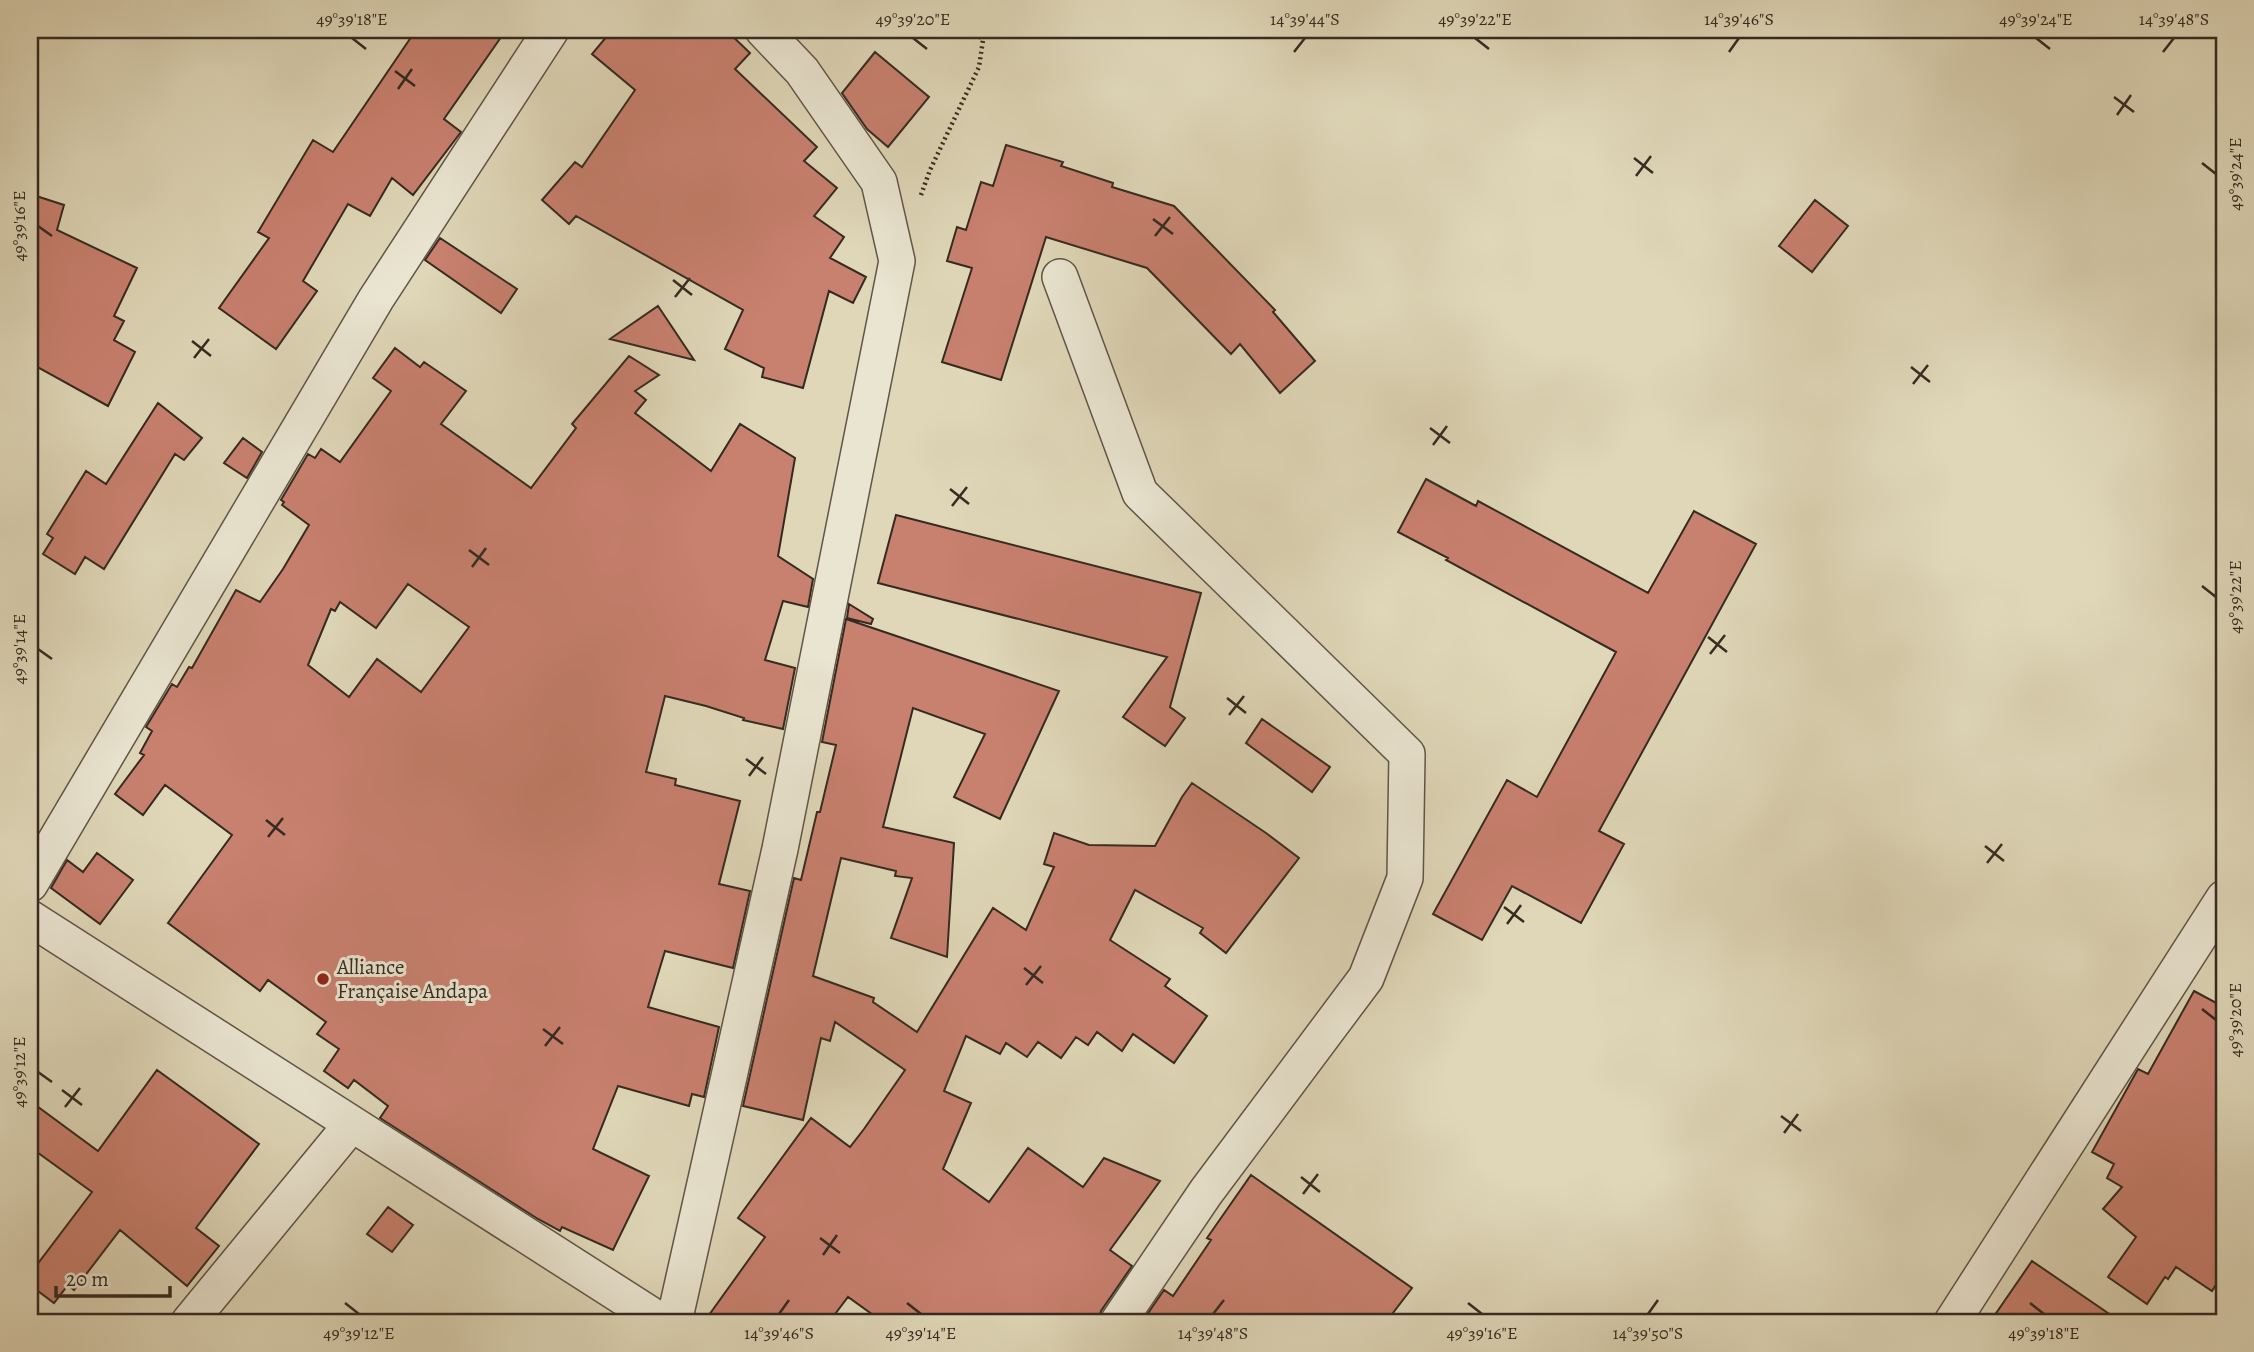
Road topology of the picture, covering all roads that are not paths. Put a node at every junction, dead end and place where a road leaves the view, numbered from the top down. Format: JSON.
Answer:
{"nodes":[{"id":1,"x":551,"y":30,"type":"edge"},
{"id":2,"x":763,"y":30,"type":"edge"},
{"id":3,"x":1060,"y":277,"type":"dead end"},
{"id":4,"x":30,"y":884,"type":"edge"},
{"id":5,"x":2224,"y":898,"type":"edge"},
{"id":6,"x":30,"y":919,"type":"edge"},
{"id":7,"x":351,"y":1125,"type":"junction"},
{"id":8,"x":190,"y":1322,"type":"edge"},
{"id":9,"x":662,"y":1322,"type":"edge"},
{"id":10,"x":674,"y":1322,"type":"edge"},
{"id":11,"x":1118,"y":1322,"type":"edge"},
{"id":12,"x":1952,"y":1322,"type":"edge"}],
"edges":[{"from":1,"to":4,"type":"street"},
{"from":2,"to":10,"type":"street"},
{"from":3,"to":11,"type":"street"},
{"from":5,"to":12,"type":"street"},
{"from":6,"to":7,"type":"street"},
{"from":7,"to":8,"type":"street"},
{"from":7,"to":9,"type":"street"}]}
